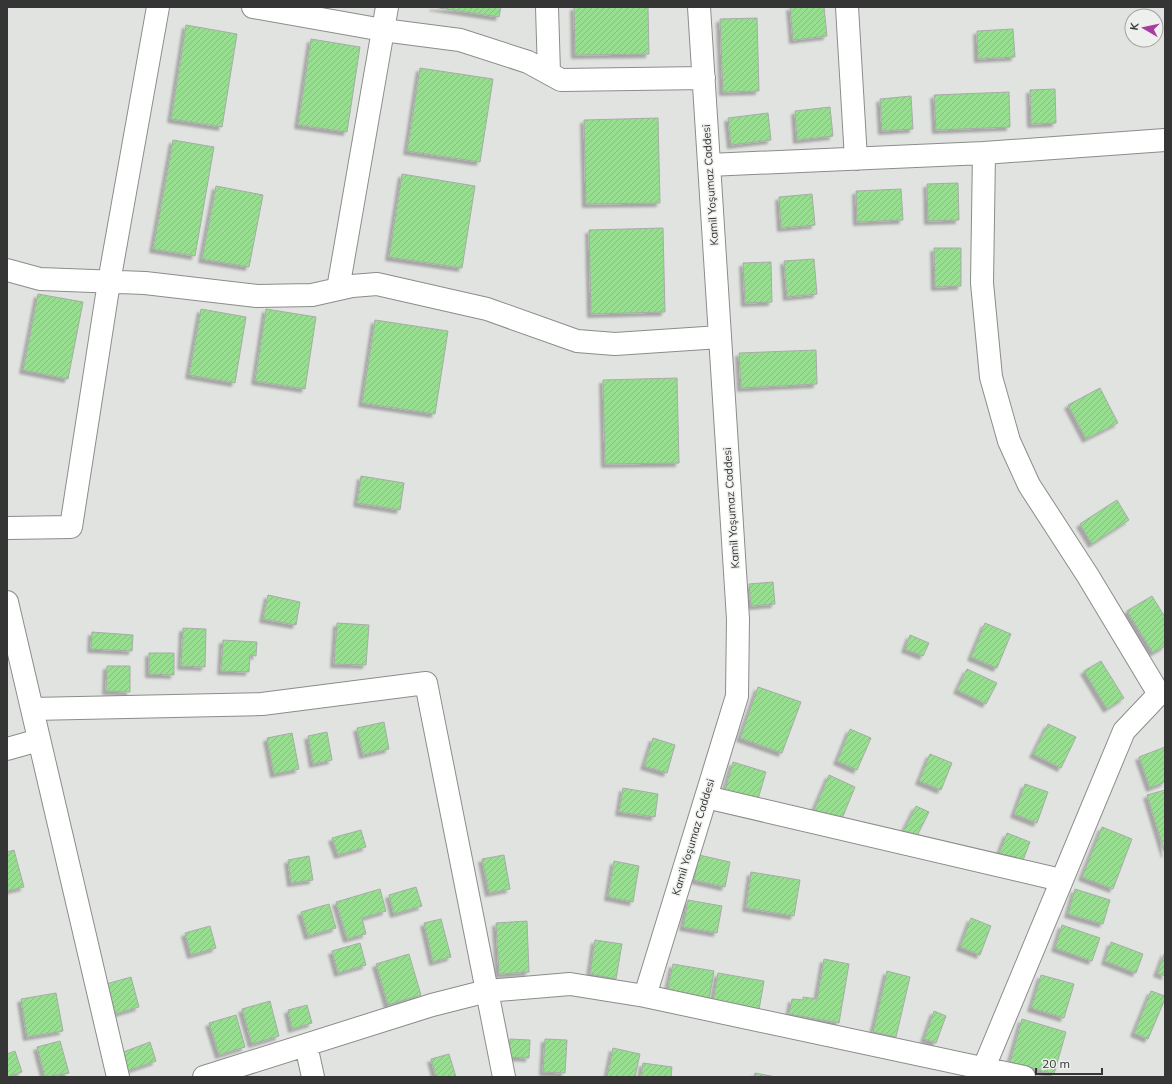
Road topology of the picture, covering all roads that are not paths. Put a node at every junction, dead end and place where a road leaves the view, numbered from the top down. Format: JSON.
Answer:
{"nodes":[{"id":1,"x":158,"y":7,"type":"edge"},
{"id":2,"x":253,"y":7,"type":"edge"},
{"id":3,"x":387,"y":7,"type":"edge"},
{"id":4,"x":547,"y":7,"type":"edge"},
{"id":5,"x":699,"y":7,"type":"edge"},
{"id":6,"x":847,"y":7,"type":"edge"},
{"id":7,"x":383,"y":30,"type":"junction"},
{"id":8,"x":549,"y":73,"type":"junction"},
{"id":9,"x":704,"y":78,"type":"junction"},
{"id":10,"x":1165,"y":140,"type":"edge"},
{"id":11,"x":984,"y":153,"type":"junction"},
{"id":12,"x":856,"y":158,"type":"junction"},
{"id":13,"x":709,"y":165,"type":"junction"},
{"id":14,"x":7,"y":270,"type":"edge"},
{"id":15,"x":109,"y":282,"type":"junction"},
{"id":16,"x":338,"y":289,"type":"junction"},
{"id":17,"x":720,"y":337,"type":"junction"},
{"id":18,"x":7,"y":528,"type":"edge"},
{"id":19,"x":7,"y":602,"type":"edge"},
{"id":20,"x":32,"y":709,"type":"junction"},
{"id":21,"x":39,"y":740,"type":"junction"},
{"id":22,"x":7,"y":748,"type":"edge"},
{"id":23,"x":706,"y":797,"type":"junction"},
{"id":24,"x":1061,"y":880,"type":"junction"},
{"id":25,"x":487,"y":991,"type":"junction"},
{"id":26,"x":645,"y":996,"type":"junction"},
{"id":27,"x":306,"y":1045,"type":"junction"},
{"id":28,"x":981,"y":1073,"type":"edge"},
{"id":29,"x":118,"y":1077,"type":"edge"},
{"id":30,"x":204,"y":1077,"type":"edge"},
{"id":31,"x":313,"y":1077,"type":"edge"},
{"id":32,"x":504,"y":1077,"type":"edge"},
{"id":33,"x":1024,"y":1077,"type":"edge"}],
"edges":[{"from":1,"to":15,"type":"street"},
{"from":2,"to":7,"type":"street"},
{"from":3,"to":7,"type":"street"},
{"from":4,"to":8,"type":"street"},
{"from":5,"to":9,"type":"street","name":"Kamil Yoşumaz Caddesi"},
{"from":6,"to":12,"type":"street"},
{"from":7,"to":8,"type":"street"},
{"from":7,"to":16,"type":"street"},
{"from":8,"to":9,"type":"street"},
{"from":9,"to":13,"type":"street","name":"Kamil Yoşumaz Caddesi"},
{"from":10,"to":11,"type":"street"},
{"from":11,"to":12,"type":"street"},
{"from":11,"to":24,"type":"street"},
{"from":12,"to":13,"type":"street"},
{"from":13,"to":17,"type":"street","name":"Kamil Yoşumaz Caddesi"},
{"from":14,"to":15,"type":"street"},
{"from":15,"to":16,"type":"street"},
{"from":15,"to":18,"type":"street"},
{"from":16,"to":17,"type":"street"},
{"from":17,"to":23,"type":"street","name":"Kamil Yoşumaz Caddesi"},
{"from":19,"to":20,"type":"street"},
{"from":20,"to":21,"type":"street"},
{"from":20,"to":25,"type":"street"},
{"from":21,"to":22,"type":"street"},
{"from":21,"to":29,"type":"street"},
{"from":23,"to":24,"type":"street"},
{"from":23,"to":26,"type":"street","name":"Kamil Yoşumaz Caddesi"},
{"from":24,"to":28,"type":"street"},
{"from":25,"to":26,"type":"street"},
{"from":25,"to":27,"type":"street"},
{"from":25,"to":32,"type":"street"},
{"from":26,"to":28,"type":"street"},
{"from":27,"to":30,"type":"street"},
{"from":27,"to":31,"type":"street"},
{"from":28,"to":33,"type":"street"}]}
